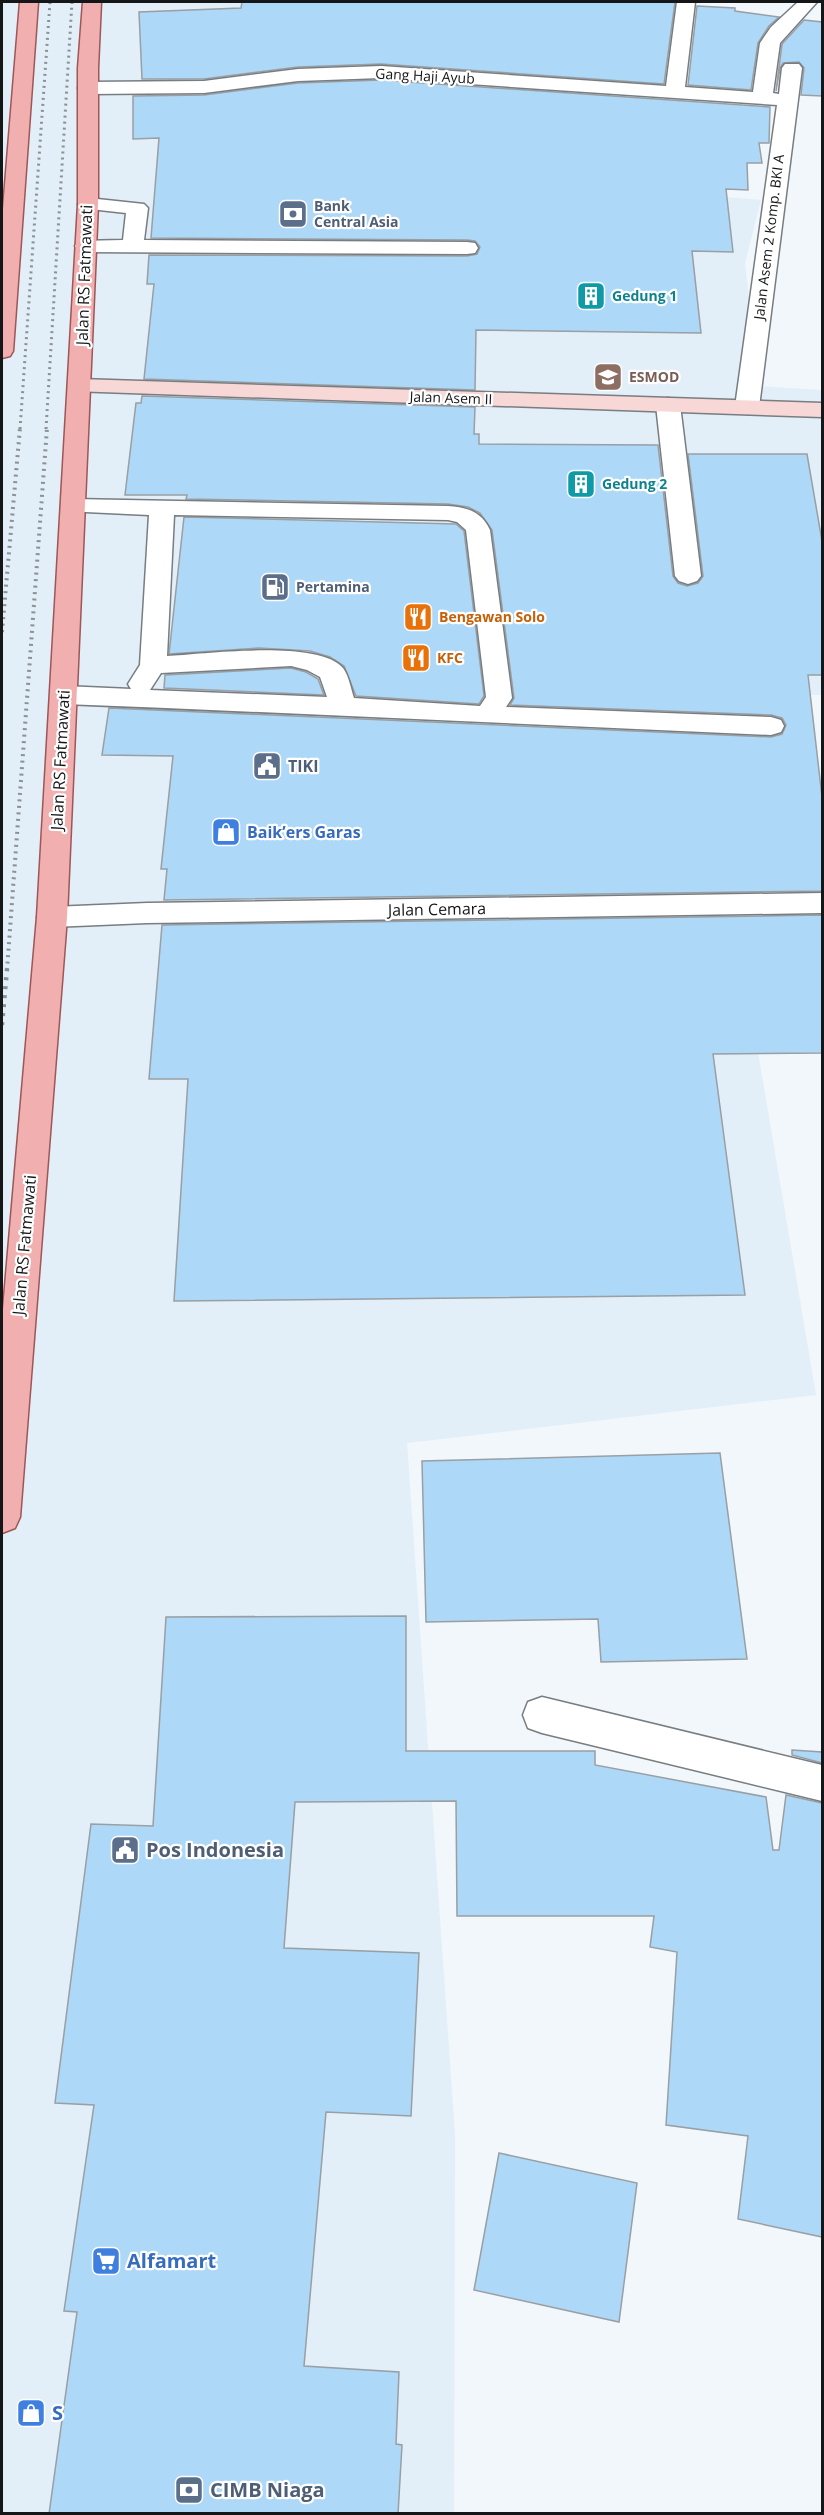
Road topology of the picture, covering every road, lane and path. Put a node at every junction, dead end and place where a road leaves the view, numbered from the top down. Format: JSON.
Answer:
{"nodes":[{"id":1,"x":29,"y":2,"type":"edge"},
{"id":2,"x":92,"y":2,"type":"edge"},
{"id":3,"x":687,"y":2,"type":"edge"},
{"id":4,"x":808,"y":2,"type":"edge"},
{"id":5,"x":792,"y":68,"type":"dead end"},
{"id":6,"x":88,"y":88,"type":"junction"},
{"id":7,"x":675,"y":91,"type":"junction"},
{"id":8,"x":762,"y":98,"type":"junction"},
{"id":9,"x":787,"y":100,"type":"junction"},
{"id":10,"x":8,"y":159,"type":"edge"},
{"id":11,"x":88,"y":204,"type":"junction"},
{"id":12,"x":86,"y":246,"type":"junction"},
{"id":13,"x":133,"y":247,"type":"junction"},
{"id":14,"x":467,"y":248,"type":"dead end"},
{"id":15,"x":2,"y":351,"type":"edge"},
{"id":16,"x":80,"y":386,"type":"junction"},
{"id":17,"x":668,"y":405,"type":"junction"},
{"id":18,"x":747,"y":407,"type":"junction"},
{"id":19,"x":822,"y":410,"type":"edge"},
{"id":20,"x":73,"y":506,"type":"junction"},
{"id":21,"x":162,"y":509,"type":"junction"},
{"id":22,"x":688,"y":576,"type":"dead end"},
{"id":23,"x":153,"y":665,"type":"junction"},
{"id":24,"x":64,"y":695,"type":"junction"},
{"id":25,"x":133,"y":697,"type":"junction"},
{"id":26,"x":344,"y":706,"type":"junction"},
{"id":27,"x":491,"y":715,"type":"junction"},
{"id":28,"x":771,"y":726,"type":"dead end"},
{"id":29,"x":822,"y":903,"type":"edge"},
{"id":30,"x":51,"y":917,"type":"junction"},
{"id":31,"x":2,"y":1517,"type":"edge"},
{"id":32,"x":542,"y":1715,"type":"dead end"},
{"id":33,"x":822,"y":1783,"type":"edge"}],
"edges":[{"from":1,"to":10,"type":"main road"},
{"from":2,"to":6,"type":"main road","name":"Jalan RS Fatmawati"},
{"from":3,"to":7,"type":"street"},
{"from":4,"to":8,"type":"street"},
{"from":5,"to":9,"type":"street","name":"Jalan Asem 2 Komp. BKI A"},
{"from":6,"to":7,"type":"street","name":"Gang Haji Ayub"},
{"from":6,"to":11,"type":"main road","name":"Jalan RS Fatmawati"},
{"from":7,"to":8,"type":"street","name":"Gang Haji Ayub"},
{"from":8,"to":9,"type":"street","name":"Gang Haji Ayub"},
{"from":9,"to":18,"type":"street","name":"Jalan Asem 2 Komp. BKI A"},
{"from":10,"to":15,"type":"main road"},
{"from":11,"to":12,"type":"main road","name":"Jalan RS Fatmawati"},
{"from":11,"to":13,"type":"street"},
{"from":12,"to":13,"type":"street"},
{"from":12,"to":16,"type":"main road","name":"Jalan RS Fatmawati"},
{"from":13,"to":14,"type":"street"},
{"from":16,"to":17,"type":"street","name":"Jalan Asem II"},
{"from":16,"to":20,"type":"main road","name":"Jalan RS Fatmawati"},
{"from":17,"to":18,"type":"street","name":"Jalan Asem II"},
{"from":17,"to":22,"type":"street"},
{"from":18,"to":19,"type":"street","name":"Jalan Asem II"},
{"from":20,"to":21,"type":"street"},
{"from":20,"to":24,"type":"main road","name":"Jalan RS Fatmawati"},
{"from":21,"to":23,"type":"street"},
{"from":21,"to":27,"type":"street"},
{"from":23,"to":25,"type":"street"},
{"from":23,"to":26,"type":"street"},
{"from":24,"to":25,"type":"street"},
{"from":24,"to":30,"type":"main road","name":"Jalan RS Fatmawati"},
{"from":25,"to":26,"type":"street"},
{"from":26,"to":27,"type":"street"},
{"from":27,"to":28,"type":"street"},
{"from":29,"to":30,"type":"street","name":"Jalan Cemara"},
{"from":30,"to":31,"type":"main road","name":"Jalan RS Fatmawati"},
{"from":32,"to":33,"type":"street"}]}
